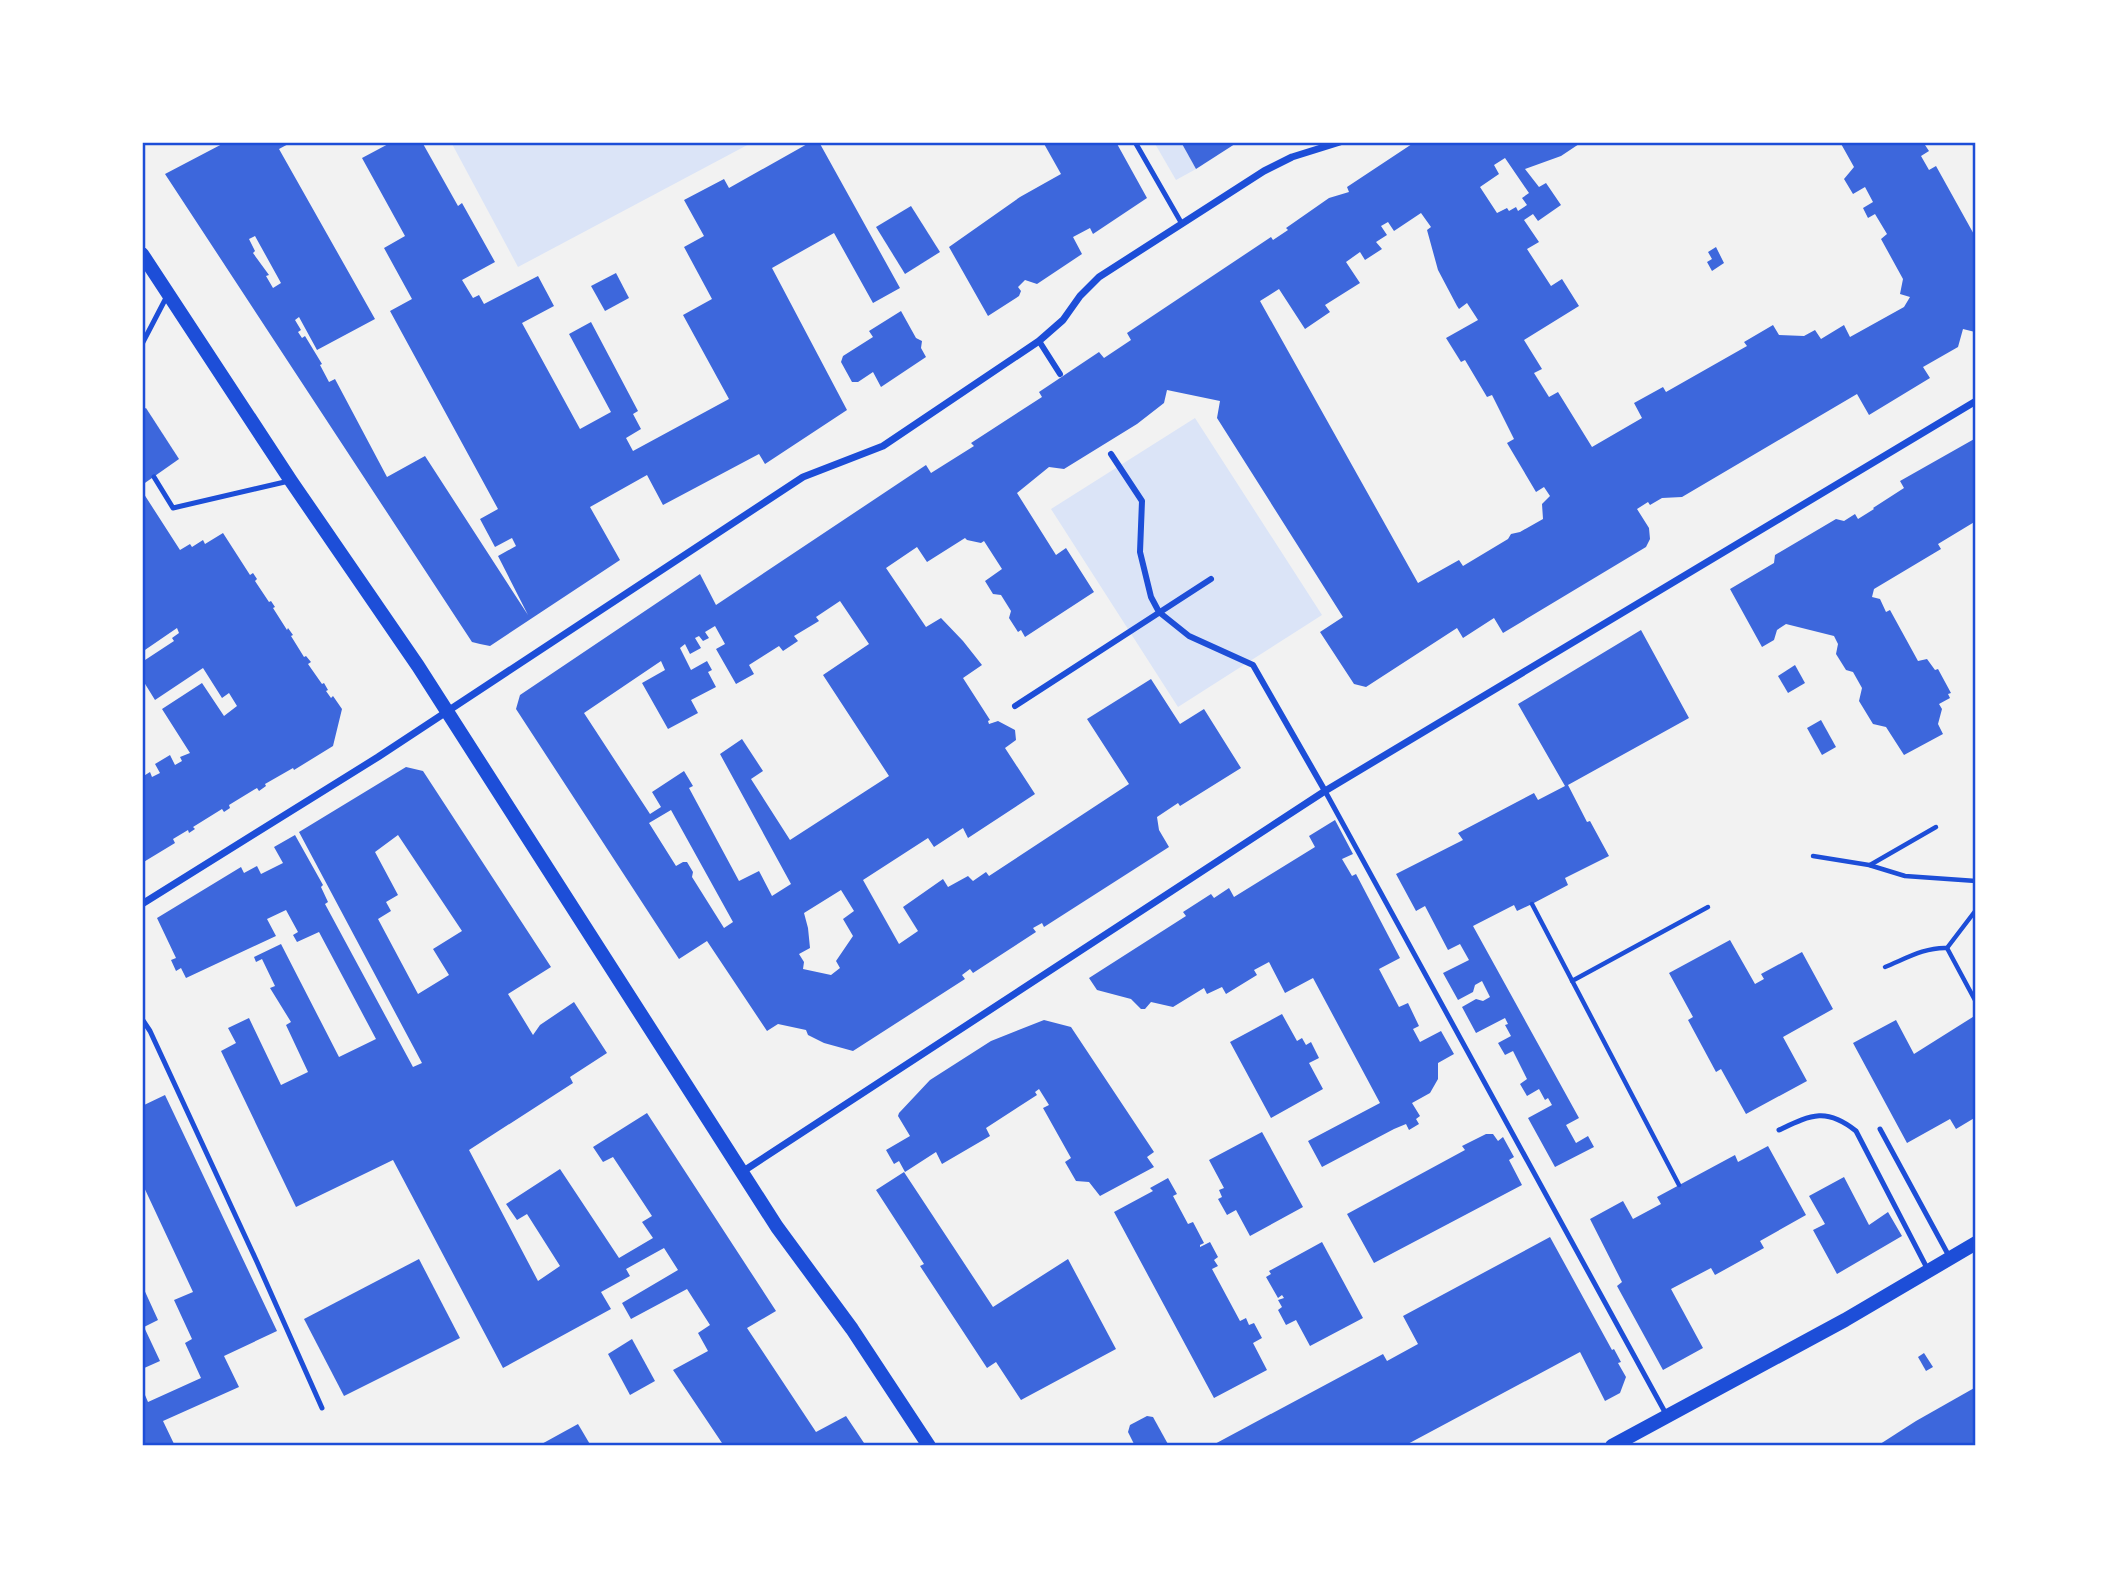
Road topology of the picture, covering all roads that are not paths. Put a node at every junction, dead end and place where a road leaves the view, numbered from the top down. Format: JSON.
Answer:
{"nodes":[{"id":1,"x":1135,"y":142,"type":"edge"},
{"id":2,"x":1340,"y":142,"type":"edge"},
{"id":3,"x":1182,"y":224,"type":"junction"},
{"id":4,"x":142,"y":254,"type":"edge"},
{"id":5,"x":167,"y":296,"type":"junction"},
{"id":6,"x":1039,"y":341,"type":"junction"},
{"id":7,"x":142,"y":344,"type":"edge"},
{"id":8,"x":1060,"y":374,"type":"dead end"},
{"id":9,"x":1976,"y":401,"type":"edge"},
{"id":10,"x":1111,"y":454,"type":"dead end"},
{"id":11,"x":154,"y":477,"type":"dead end"},
{"id":12,"x":291,"y":481,"type":"junction"},
{"id":13,"x":1211,"y":579,"type":"dead end"},
{"id":14,"x":1159,"y":612,"type":"junction"},
{"id":15,"x":1015,"y":706,"type":"dead end"},
{"id":16,"x":445,"y":711,"type":"junction"},
{"id":17,"x":1325,"y":791,"type":"junction"},
{"id":18,"x":142,"y":904,"type":"edge"},
{"id":19,"x":142,"y":1019,"type":"edge"},
{"id":20,"x":1880,"y":1129,"type":"dead end"},
{"id":21,"x":1779,"y":1130,"type":"dead end"},
{"id":22,"x":742,"y":1172,"type":"junction"},
{"id":23,"x":1976,"y":1243,"type":"edge"},
{"id":24,"x":1950,"y":1259,"type":"junction"},
{"id":25,"x":1929,"y":1271,"type":"junction"},
{"id":26,"x":321,"y":1408,"type":"dead end"},
{"id":27,"x":1667,"y":1417,"type":"junction"},
{"id":28,"x":929,"y":1446,"type":"edge"},
{"id":29,"x":1612,"y":1446,"type":"edge"}],
"edges":[{"from":1,"to":3,"type":"lane"},
{"from":2,"to":3,"type":"street"},
{"from":3,"to":6,"type":"street"},
{"from":4,"to":5,"type":"main road"},
{"from":5,"to":7,"type":"lane"},
{"from":5,"to":12,"type":"main road"},
{"from":6,"to":8,"type":"street"},
{"from":6,"to":16,"type":"street"},
{"from":9,"to":17,"type":"street"},
{"from":10,"to":14,"type":"street"},
{"from":11,"to":12,"type":"lane"},
{"from":12,"to":16,"type":"main road"},
{"from":13,"to":14,"type":"street"},
{"from":14,"to":15,"type":"street"},
{"from":14,"to":17,"type":"street"},
{"from":16,"to":18,"type":"street"},
{"from":16,"to":22,"type":"main road"},
{"from":17,"to":22,"type":"street"},
{"from":17,"to":27,"type":"lane"},
{"from":19,"to":26,"type":"lane"},
{"from":20,"to":24,"type":"lane"},
{"from":21,"to":25,"type":"lane"},
{"from":22,"to":28,"type":"main road"},
{"from":23,"to":24,"type":"main road"},
{"from":24,"to":25,"type":"main road"},
{"from":25,"to":27,"type":"main road"},
{"from":27,"to":29,"type":"main road"}]}
